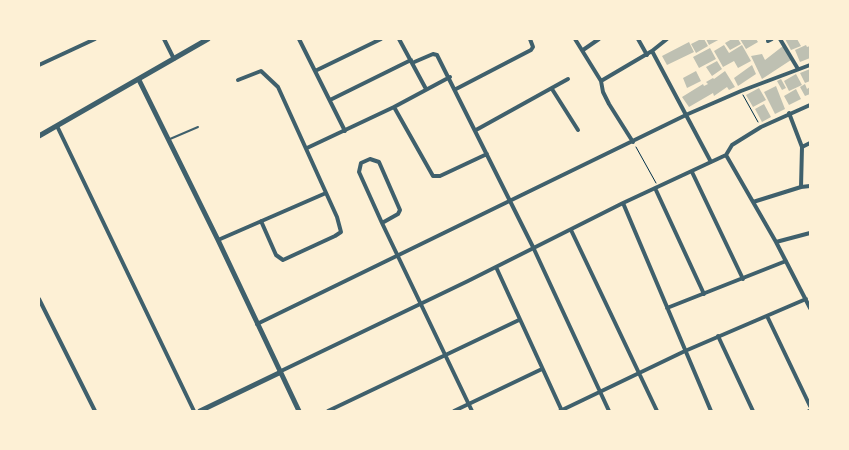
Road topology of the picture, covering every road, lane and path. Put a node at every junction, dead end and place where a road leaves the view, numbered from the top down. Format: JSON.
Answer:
{"nodes":[{"id":1,"x":96,"y":39,"type":"edge"},
{"id":2,"x":164,"y":39,"type":"edge"},
{"id":3,"x":208,"y":39,"type":"edge"},
{"id":4,"x":300,"y":39,"type":"edge"},
{"id":5,"x":381,"y":39,"type":"edge"},
{"id":6,"x":399,"y":39,"type":"edge"},
{"id":7,"x":530,"y":39,"type":"edge"},
{"id":8,"x":575,"y":39,"type":"edge"},
{"id":9,"x":599,"y":39,"type":"edge"},
{"id":10,"x":638,"y":39,"type":"edge"},
{"id":11,"x":667,"y":39,"type":"edge"},
{"id":12,"x":780,"y":39,"type":"edge"},
{"id":13,"x":583,"y":50,"type":"junction"},
{"id":14,"x":652,"y":51,"type":"junction"},
{"id":15,"x":647,"y":55,"type":"junction"},
{"id":16,"x":174,"y":59,"type":"junction"},
{"id":17,"x":411,"y":62,"type":"junction"},
{"id":18,"x":39,"y":65,"type":"edge"},
{"id":19,"x":810,"y":65,"type":"edge"},
{"id":20,"x":798,"y":69,"type":"junction"},
{"id":21,"x":315,"y":71,"type":"junction"},
{"id":22,"x":450,"y":77,"type":"junction"},
{"id":23,"x":568,"y":79,"type":"dead end"},
{"id":24,"x":139,"y":80,"type":"junction"},
{"id":25,"x":238,"y":80,"type":"dead end"},
{"id":26,"x":601,"y":81,"type":"junction"},
{"id":27,"x":426,"y":89,"type":"junction"},
{"id":28,"x":456,"y":89,"type":"junction"},
{"id":29,"x":552,"y":89,"type":"junction"},
{"id":30,"x":740,"y":91,"type":"junction"},
{"id":31,"x":330,"y":100,"type":"junction"},
{"id":32,"x":810,"y":105,"type":"edge"},
{"id":33,"x":394,"y":107,"type":"junction"},
{"id":34,"x":789,"y":113,"type":"junction"},
{"id":35,"x":688,"y":114,"type":"junction"},
{"id":36,"x":58,"y":126,"type":"junction"},
{"id":37,"x":198,"y":127,"type":"dead end"},
{"id":38,"x":761,"y":127,"type":"junction"},
{"id":39,"x":476,"y":130,"type":"junction"},
{"id":40,"x":578,"y":130,"type":"dead end"},
{"id":41,"x":345,"y":131,"type":"junction"},
{"id":42,"x":39,"y":136,"type":"edge"},
{"id":43,"x":168,"y":140,"type":"junction"},
{"id":44,"x":633,"y":142,"type":"junction"},
{"id":45,"x":810,"y":143,"type":"edge"},
{"id":46,"x":802,"y":146,"type":"junction"},
{"id":47,"x":306,"y":148,"type":"junction"},
{"id":48,"x":487,"y":154,"type":"junction"},
{"id":49,"x":726,"y":155,"type":"junction"},
{"id":50,"x":712,"y":162,"type":"junction"},
{"id":51,"x":692,"y":172,"type":"junction"},
{"id":52,"x":810,"y":186,"type":"edge"},
{"id":53,"x":656,"y":187,"type":"junction"},
{"id":54,"x":801,"y":187,"type":"junction"},
{"id":55,"x":326,"y":193,"type":"junction"},
{"id":56,"x":511,"y":202,"type":"junction"},
{"id":57,"x":753,"y":202,"type":"junction"},
{"id":58,"x":622,"y":203,"type":"junction"},
{"id":59,"x":261,"y":221,"type":"junction"},
{"id":60,"x":382,"y":223,"type":"junction"},
{"id":61,"x":571,"y":230,"type":"junction"},
{"id":62,"x":810,"y":233,"type":"edge"},
{"id":63,"x":218,"y":240,"type":"junction"},
{"id":64,"x":776,"y":242,"type":"junction"},
{"id":65,"x":533,"y":247,"type":"junction"},
{"id":66,"x":399,"y":255,"type":"junction"},
{"id":67,"x":786,"y":261,"type":"junction"},
{"id":68,"x":496,"y":267,"type":"junction"},
{"id":69,"x":743,"y":278,"type":"junction"},
{"id":70,"x":704,"y":294,"type":"junction"},
{"id":71,"x":39,"y":298,"type":"edge"},
{"id":72,"x":806,"y":299,"type":"junction"},
{"id":73,"x":422,"y":304,"type":"junction"},
{"id":74,"x":667,"y":308,"type":"junction"},
{"id":75,"x":810,"y":308,"type":"edge"},
{"id":76,"x":767,"y":316,"type":"junction"},
{"id":77,"x":519,"y":320,"type":"junction"},
{"id":78,"x":257,"y":324,"type":"junction"},
{"id":79,"x":718,"y":336,"type":"junction"},
{"id":80,"x":685,"y":351,"type":"junction"},
{"id":81,"x":445,"y":355,"type":"junction"},
{"id":82,"x":542,"y":369,"type":"junction"},
{"id":83,"x":279,"y":373,"type":"junction"},
{"id":84,"x":638,"y":373,"type":"junction"},
{"id":85,"x":600,"y":393,"type":"junction"},
{"id":86,"x":468,"y":405,"type":"junction"},
{"id":87,"x":810,"y":406,"type":"edge"},
{"id":88,"x":95,"y":411,"type":"edge"},
{"id":89,"x":194,"y":411,"type":"edge"},
{"id":90,"x":201,"y":411,"type":"edge"},
{"id":91,"x":299,"y":411,"type":"edge"},
{"id":92,"x":328,"y":411,"type":"edge"},
{"id":93,"x":454,"y":411,"type":"edge"},
{"id":94,"x":472,"y":411,"type":"edge"},
{"id":95,"x":561,"y":411,"type":"edge"},
{"id":96,"x":609,"y":411,"type":"edge"},
{"id":97,"x":657,"y":411,"type":"edge"},
{"id":98,"x":711,"y":411,"type":"edge"},
{"id":99,"x":753,"y":411,"type":"edge"}],
"edges":[{"from":1,"to":18,"type":"street"},
{"from":2,"to":16,"type":"street"},
{"from":3,"to":16,"type":"street"},
{"from":4,"to":21,"type":"street"},
{"from":5,"to":21,"type":"street"},
{"from":6,"to":17,"type":"street"},
{"from":7,"to":28,"type":"street"},
{"from":8,"to":13,"type":"street"},
{"from":9,"to":13,"type":"street"},
{"from":10,"to":15,"type":"street"},
{"from":11,"to":14,"type":"street"},
{"from":12,"to":20,"type":"street"},
{"from":13,"to":26,"type":"street"},
{"from":14,"to":15,"type":"street"},
{"from":14,"to":35,"type":"street"},
{"from":15,"to":26,"type":"street"},
{"from":16,"to":24,"type":"street"},
{"from":17,"to":22,"type":"street"},
{"from":17,"to":27,"type":"street"},
{"from":17,"to":31,"type":"street"},
{"from":19,"to":20,"type":"street"},
{"from":20,"to":30,"type":"street"},
{"from":21,"to":31,"type":"street"},
{"from":22,"to":27,"type":"street"},
{"from":22,"to":28,"type":"street"},
{"from":23,"to":29,"type":"street"},
{"from":24,"to":36,"type":"street"},
{"from":24,"to":43,"type":"street"},
{"from":25,"to":47,"type":"street"},
{"from":26,"to":44,"type":"street"},
{"from":27,"to":33,"type":"street"},
{"from":28,"to":39,"type":"street"},
{"from":29,"to":39,"type":"street"},
{"from":29,"to":40,"type":"street"},
{"from":30,"to":35,"type":"street"},
{"from":30,"to":38,"type":"path"},
{"from":31,"to":41,"type":"street"},
{"from":32,"to":34,"type":"street"},
{"from":33,"to":41,"type":"street"},
{"from":33,"to":48,"type":"street"},
{"from":34,"to":38,"type":"street"},
{"from":34,"to":46,"type":"street"},
{"from":35,"to":44,"type":"street"},
{"from":35,"to":50,"type":"street"},
{"from":36,"to":42,"type":"street"},
{"from":36,"to":89,"type":"street"},
{"from":37,"to":43,"type":"lane"},
{"from":38,"to":49,"type":"street"},
{"from":39,"to":48,"type":"street"},
{"from":41,"to":47,"type":"street"},
{"from":43,"to":63,"type":"street"},
{"from":44,"to":53,"type":"path"},
{"from":44,"to":56,"type":"street"},
{"from":45,"to":46,"type":"street"},
{"from":46,"to":54,"type":"street"},
{"from":47,"to":55,"type":"street"},
{"from":48,"to":56,"type":"street"},
{"from":49,"to":50,"type":"street"},
{"from":49,"to":57,"type":"street"},
{"from":50,"to":51,"type":"street"},
{"from":51,"to":53,"type":"street"},
{"from":51,"to":69,"type":"street"},
{"from":52,"to":54,"type":"street"},
{"from":53,"to":58,"type":"street"},
{"from":53,"to":70,"type":"street"},
{"from":54,"to":57,"type":"street"},
{"from":55,"to":59,"type":"street"},
{"from":55,"to":59,"type":"street"},
{"from":56,"to":65,"type":"street"},
{"from":56,"to":66,"type":"street"},
{"from":57,"to":64,"type":"street"},
{"from":58,"to":61,"type":"street"},
{"from":58,"to":74,"type":"street"},
{"from":59,"to":63,"type":"street"},
{"from":60,"to":60,"type":"street"},
{"from":60,"to":66,"type":"street"},
{"from":61,"to":65,"type":"street"},
{"from":61,"to":84,"type":"street"},
{"from":62,"to":64,"type":"street"},
{"from":63,"to":78,"type":"street"},
{"from":64,"to":67,"type":"street"},
{"from":65,"to":68,"type":"street"},
{"from":65,"to":85,"type":"street"},
{"from":66,"to":73,"type":"street"},
{"from":66,"to":78,"type":"street"},
{"from":67,"to":69,"type":"street"},
{"from":67,"to":72,"type":"street"},
{"from":68,"to":73,"type":"street"},
{"from":68,"to":77,"type":"street"},
{"from":69,"to":70,"type":"street"},
{"from":70,"to":74,"type":"street"},
{"from":71,"to":88,"type":"street"},
{"from":72,"to":75,"type":"street"},
{"from":72,"to":76,"type":"street"},
{"from":73,"to":81,"type":"street"},
{"from":73,"to":83,"type":"street"},
{"from":74,"to":80,"type":"street"},
{"from":76,"to":79,"type":"street"},
{"from":76,"to":87,"type":"street"},
{"from":77,"to":81,"type":"street"},
{"from":77,"to":82,"type":"street"},
{"from":78,"to":83,"type":"street"},
{"from":79,"to":80,"type":"street"},
{"from":79,"to":99,"type":"street"},
{"from":80,"to":84,"type":"street"},
{"from":80,"to":98,"type":"street"},
{"from":81,"to":86,"type":"street"},
{"from":81,"to":92,"type":"street"},
{"from":82,"to":86,"type":"street"},
{"from":82,"to":95,"type":"street"},
{"from":83,"to":90,"type":"street"},
{"from":83,"to":91,"type":"street"},
{"from":84,"to":85,"type":"street"},
{"from":84,"to":97,"type":"street"},
{"from":85,"to":95,"type":"street"},
{"from":85,"to":96,"type":"street"},
{"from":86,"to":93,"type":"street"},
{"from":86,"to":94,"type":"street"}]}
